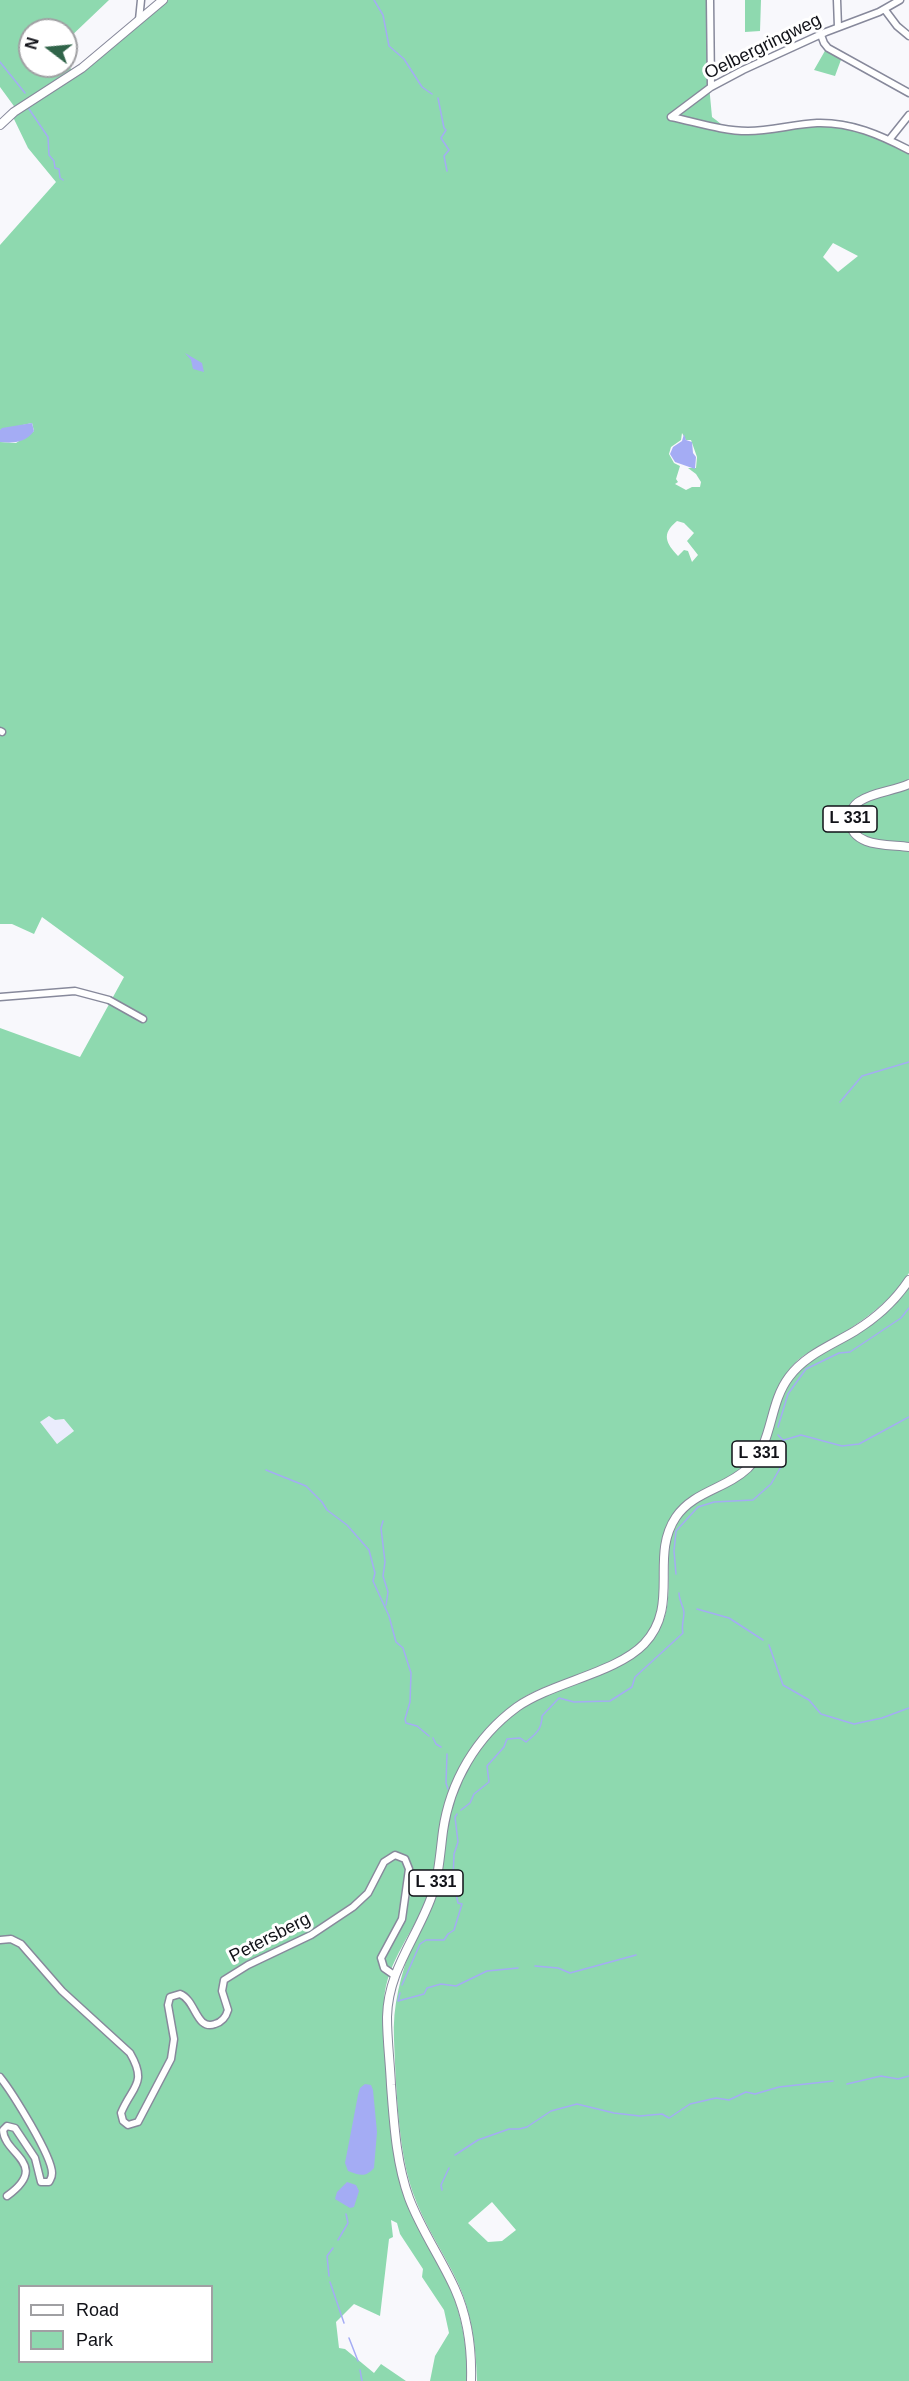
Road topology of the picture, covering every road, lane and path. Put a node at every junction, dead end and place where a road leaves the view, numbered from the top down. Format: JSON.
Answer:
{"nodes":[{"id":1,"x":141,"y":0,"type":"edge"},
{"id":2,"x":163,"y":0,"type":"edge"},
{"id":3,"x":710,"y":0,"type":"edge"},
{"id":4,"x":837,"y":0,"type":"edge"},
{"id":5,"x":900,"y":0,"type":"edge"},
{"id":6,"x":885,"y":10,"type":"junction"},
{"id":7,"x":140,"y":20,"type":"junction"},
{"id":8,"x":838,"y":27,"type":"junction"},
{"id":9,"x":821,"y":35,"type":"junction"},
{"id":10,"x":909,"y":36,"type":"edge"},
{"id":11,"x":711,"y":87,"type":"junction"},
{"id":12,"x":909,"y":93,"type":"edge"},
{"id":13,"x":909,"y":115,"type":"edge"},
{"id":14,"x":0,"y":125,"type":"edge"},
{"id":15,"x":889,"y":140,"type":"junction"},
{"id":16,"x":909,"y":150,"type":"edge"},
{"id":17,"x":909,"y":784,"type":"edge"},
{"id":18,"x":909,"y":847,"type":"edge"},
{"id":19,"x":0,"y":997,"type":"edge"},
{"id":20,"x":143,"y":1019,"type":"dead end"},
{"id":21,"x":909,"y":1280,"type":"edge"},
{"id":22,"x":0,"y":1940,"type":"edge"},
{"id":23,"x":391,"y":1974,"type":"junction"},
{"id":24,"x":0,"y":2077,"type":"edge"},
{"id":25,"x":7,"y":2196,"type":"dead end"},
{"id":26,"x":471,"y":2381,"type":"edge"}],
"edges":[{"from":1,"to":7,"type":"street"},
{"from":2,"to":7,"type":"main road"},
{"from":3,"to":11,"type":"street"},
{"from":4,"to":8,"type":"street"},
{"from":5,"to":6,"type":"street","name":"Oelbergringweg"},
{"from":6,"to":8,"type":"street","name":"Oelbergringweg"},
{"from":6,"to":10,"type":"street"},
{"from":7,"to":14,"type":"main road"},
{"from":8,"to":9,"type":"street","name":"Oelbergringweg"},
{"from":9,"to":11,"type":"street","name":"Oelbergringweg"},
{"from":9,"to":12,"type":"street"},
{"from":11,"to":15,"type":"street","name":"Oelbergringweg"},
{"from":13,"to":15,"type":"street"},
{"from":15,"to":16,"type":"street","name":"Oelbergringweg"},
{"from":17,"to":18,"type":"main road","number":"L 331"},
{"from":19,"to":20,"type":"street"},
{"from":21,"to":23,"type":"main road","number":"L 331"},
{"from":22,"to":23,"type":"street","name":"Petersberg"},
{"from":23,"to":26,"type":"main road","number":"L 331"},
{"from":24,"to":25,"type":"street"}]}
